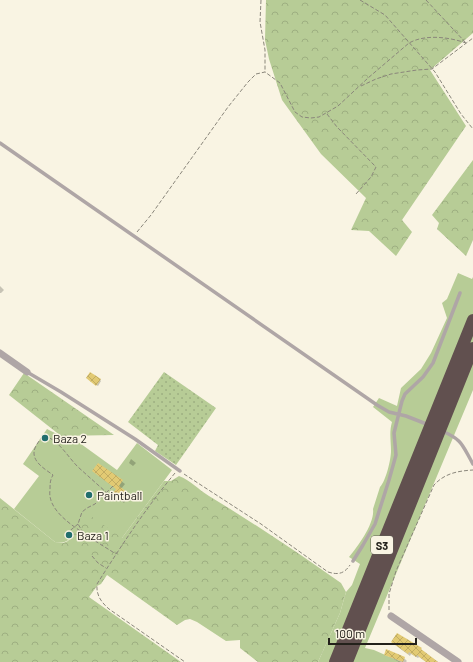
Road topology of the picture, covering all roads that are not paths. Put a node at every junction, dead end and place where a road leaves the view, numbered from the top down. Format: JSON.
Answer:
{"nodes":[{"id":1,"x":0,"y":143,"type":"edge"},
{"id":2,"x":460,"y":293,"type":"dead end"},
{"id":3,"x":473,"y":320,"type":"edge"},
{"id":4,"x":473,"y":348,"type":"edge"},
{"id":5,"x":0,"y":353,"type":"edge"},
{"id":6,"x":26,"y":372,"type":"joint"},
{"id":7,"x":398,"y":414,"type":"junction"},
{"id":8,"x":435,"y":427,"type":"junction"},
{"id":9,"x":473,"y":464,"type":"edge"},
{"id":10,"x":178,"y":470,"type":"road end"},
{"id":11,"x":389,"y":544,"type":"junction"},
{"id":12,"x":353,"y":561,"type":"road end"},
{"id":13,"x":391,"y":616,"type":"road end"},
{"id":14,"x":353,"y":632,"type":"junction"},
{"id":15,"x":335,"y":662,"type":"edge"},
{"id":16,"x":347,"y":662,"type":"edge"},
{"id":17,"x":458,"y":662,"type":"edge"}],
"edges":[{"from":1,"to":7,"type":"lane"},
{"from":2,"to":7,"type":"lane"},
{"from":3,"to":8,"type":"highway","number":"S3"},
{"from":4,"to":8,"type":"highway","number":"S3"},
{"from":5,"to":6,"type":"street"},
{"from":6,"to":10,"type":"lane"},
{"from":7,"to":9,"type":"lane"},
{"from":7,"to":12,"type":"lane"},
{"from":8,"to":11,"type":"highway","number":"S3"},
{"from":11,"to":11,"type":"lane"},
{"from":11,"to":14,"type":"highway","number":"S3"},
{"from":13,"to":17,"type":"street"},
{"from":14,"to":14,"type":"lane"},
{"from":14,"to":15,"type":"highway","number":"S3"},
{"from":14,"to":16,"type":"highway","number":"S3"}]}
